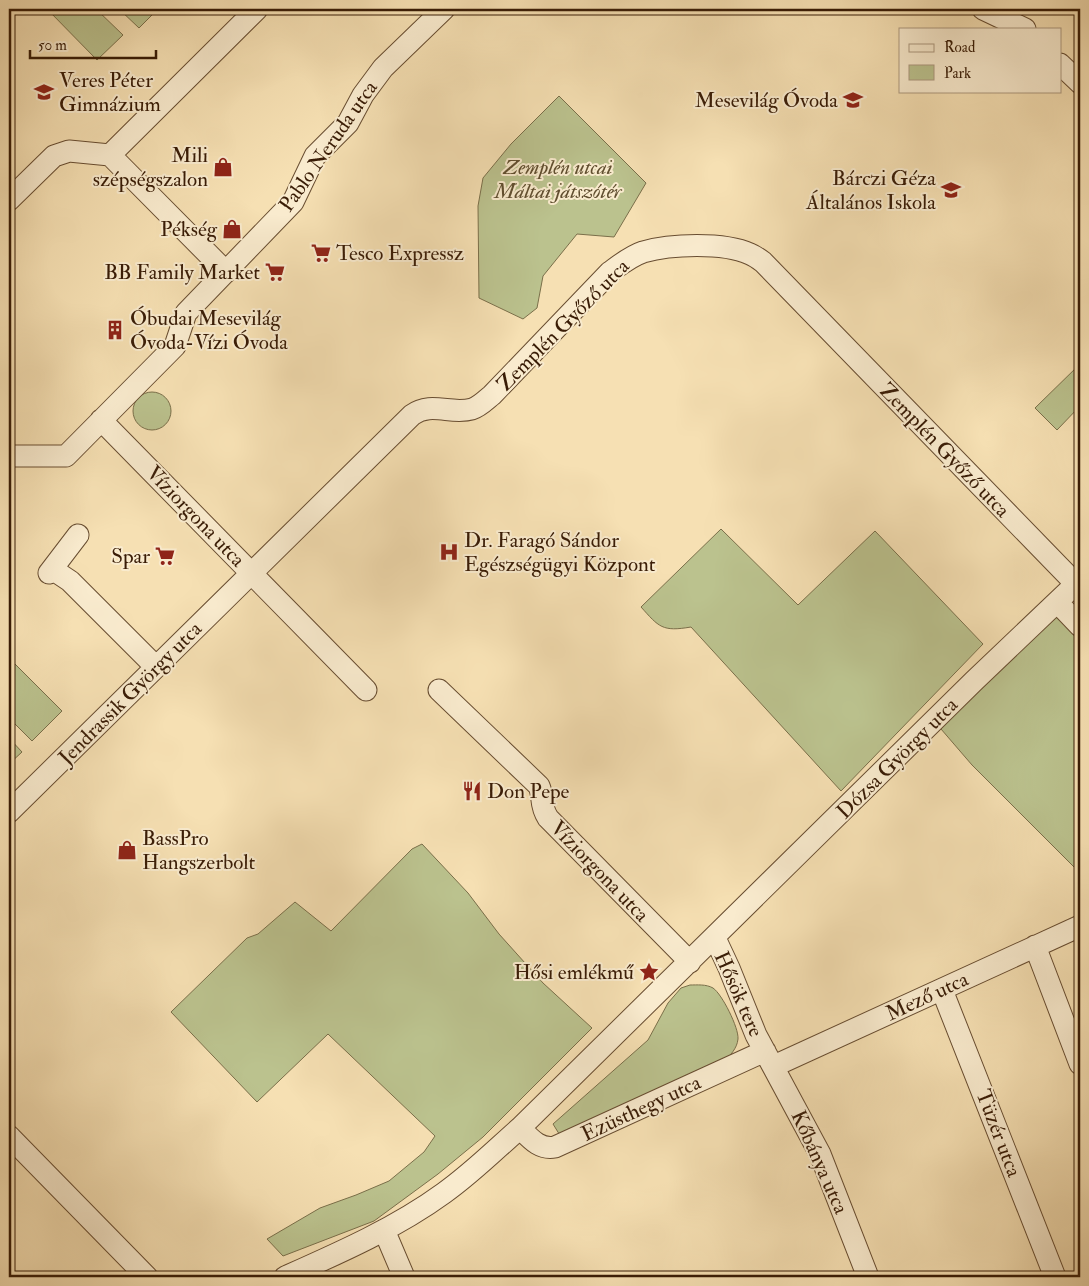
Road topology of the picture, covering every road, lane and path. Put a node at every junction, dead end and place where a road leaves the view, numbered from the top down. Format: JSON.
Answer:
{"nodes":[{"id":1,"x":257,"y":9,"type":"edge"},
{"id":2,"x":444,"y":9,"type":"edge"},
{"id":3,"x":983,"y":9,"type":"edge"},
{"id":4,"x":1023,"y":28,"type":"edge"},
{"id":5,"x":1062,"y":66,"type":"edge"},
{"id":6,"x":1080,"y":83,"type":"edge"},
{"id":7,"x":110,"y":154,"type":"junction"},
{"id":8,"x":9,"y":200,"type":"edge"},
{"id":9,"x":226,"y":272,"type":"junction"},
{"id":10,"x":101,"y":420,"type":"junction"},
{"id":11,"x":9,"y":456,"type":"edge"},
{"id":12,"x":78,"y":535,"type":"dead end"},
{"id":13,"x":251,"y":574,"type":"junction"},
{"id":14,"x":1078,"y":582,"type":"edge"},
{"id":15,"x":1057,"y":602,"type":"junction"},
{"id":16,"x":1080,"y":626,"type":"edge"},
{"id":17,"x":156,"y":667,"type":"junction"},
{"id":18,"x":366,"y":690,"type":"dead end"},
{"id":19,"x":439,"y":690,"type":"dead end"},
{"id":20,"x":9,"y":812,"type":"edge"},
{"id":21,"x":1080,"y":926,"type":"edge"},
{"id":22,"x":715,"y":938,"type":"junction"},
{"id":23,"x":1035,"y":946,"type":"junction"},
{"id":24,"x":690,"y":962,"type":"junction"},
{"id":25,"x":942,"y":990,"type":"junction"},
{"id":26,"x":769,"y":1058,"type":"junction"},
{"id":27,"x":1080,"y":1064,"type":"edge"},
{"id":28,"x":520,"y":1128,"type":"junction"},
{"id":29,"x":9,"y":1136,"type":"edge"},
{"id":30,"x":384,"y":1230,"type":"junction"},
{"id":31,"x":147,"y":1277,"type":"edge"},
{"id":32,"x":285,"y":1277,"type":"edge"},
{"id":33,"x":404,"y":1277,"type":"edge"},
{"id":34,"x":868,"y":1277,"type":"edge"},
{"id":35,"x":1055,"y":1277,"type":"edge"}],
"edges":[{"from":1,"to":7,"type":"street"},
{"from":2,"to":9,"type":"street","name":"Pablo Neruda utca"},
{"from":3,"to":4,"type":"street"},
{"from":5,"to":6,"type":"street"},
{"from":7,"to":8,"type":"street"},
{"from":7,"to":9,"type":"street"},
{"from":9,"to":10,"type":"street","name":"Pablo Neruda utca"},
{"from":10,"to":11,"type":"street"},
{"from":10,"to":13,"type":"street","name":"Víziorgona utca"},
{"from":12,"to":17,"type":"street"},
{"from":13,"to":14,"type":"street","name":"Zemplén Győző utca"},
{"from":13,"to":17,"type":"street","name":"Jendrassik György utca"},
{"from":13,"to":18,"type":"street","name":"Víziorgona utca"},
{"from":14,"to":15,"type":"street","name":"Dózsa György utca"},
{"from":15,"to":16,"type":"street"},
{"from":15,"to":22,"type":"street","name":"Dózsa György utca"},
{"from":17,"to":20,"type":"street","name":"Jendrassik György utca"},
{"from":19,"to":24,"type":"street","name":"Víziorgona utca"},
{"from":21,"to":23,"type":"street","name":"Mező utca"},
{"from":22,"to":24,"type":"street"},
{"from":22,"to":26,"type":"street","name":"Hősök tere"},
{"from":23,"to":25,"type":"street","name":"Mező utca"},
{"from":23,"to":27,"type":"street"},
{"from":24,"to":28,"type":"street"},
{"from":25,"to":26,"type":"street","name":"Mező utca"},
{"from":25,"to":35,"type":"street","name":"Tüzér utca"},
{"from":26,"to":28,"type":"street","name":"Ezüsthegy utca"},
{"from":26,"to":34,"type":"street","name":"Kőbánya utca"},
{"from":28,"to":30,"type":"street"},
{"from":29,"to":31,"type":"street"},
{"from":30,"to":32,"type":"street"},
{"from":30,"to":33,"type":"street"}]}
